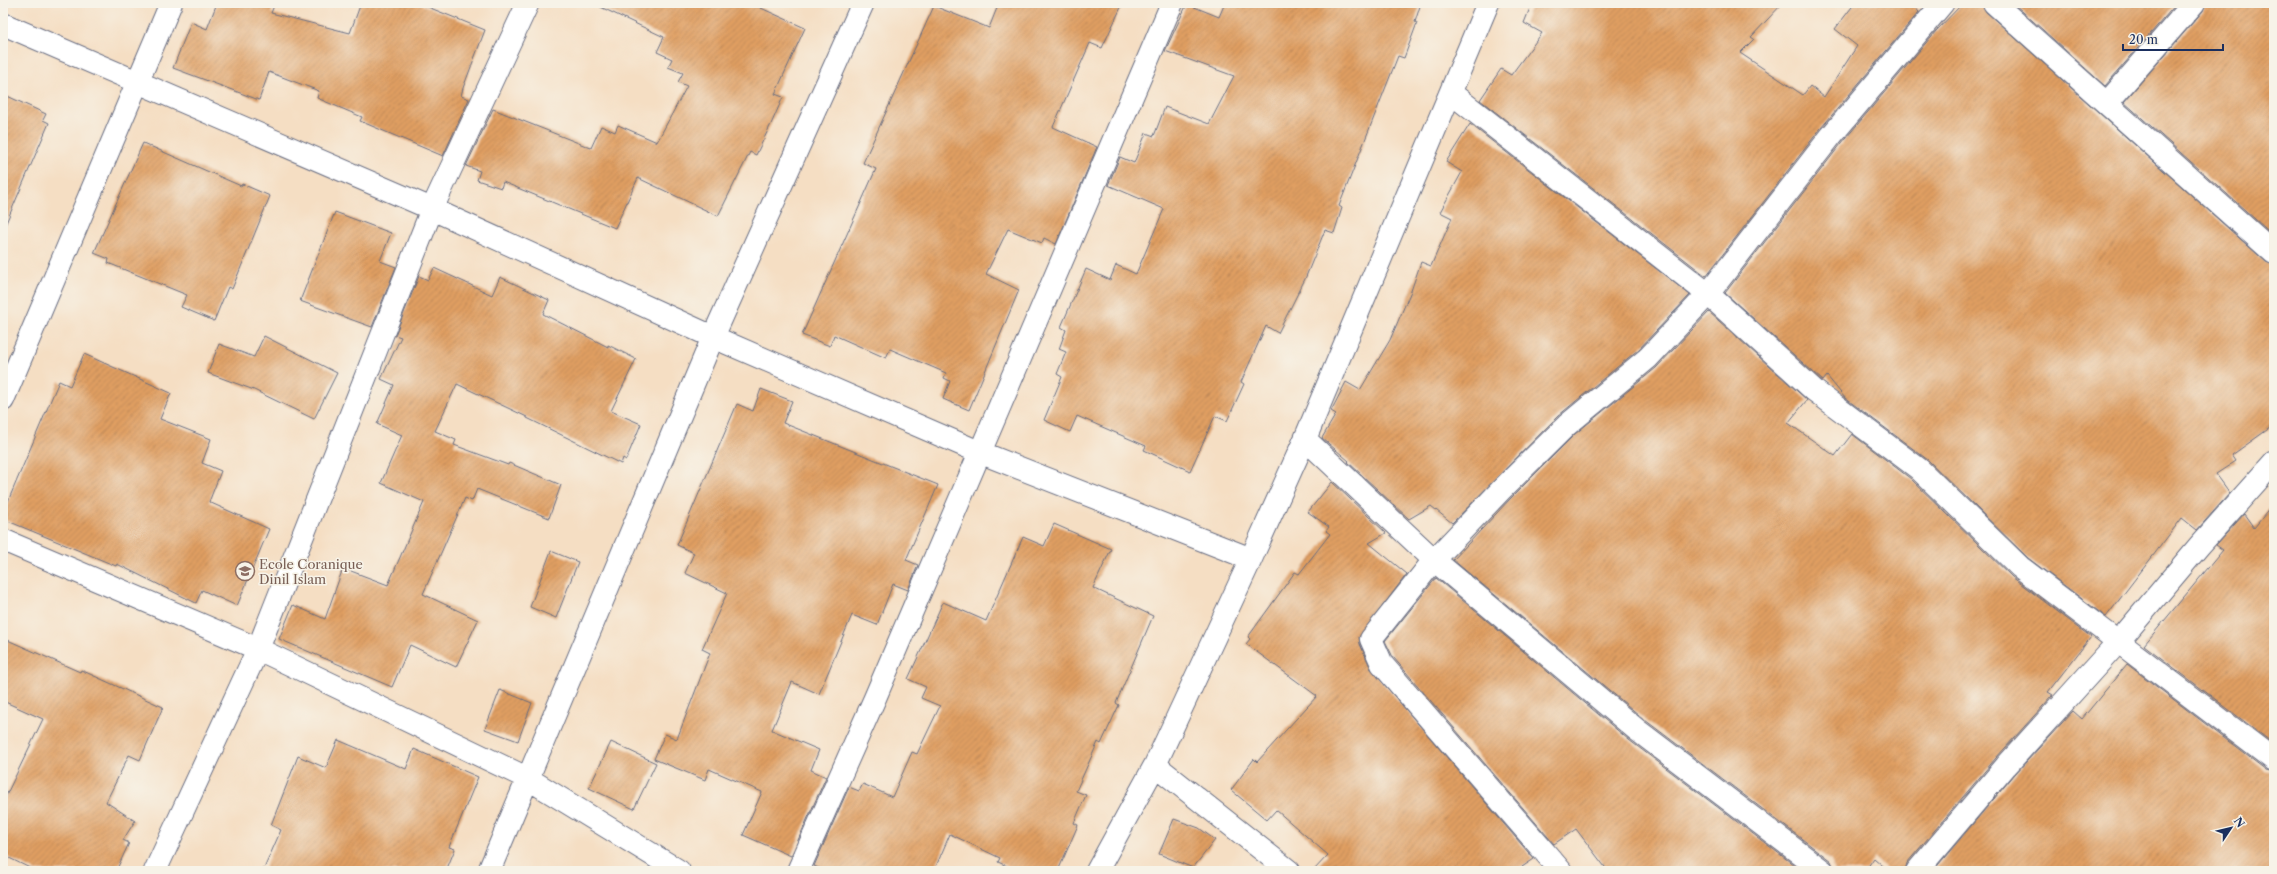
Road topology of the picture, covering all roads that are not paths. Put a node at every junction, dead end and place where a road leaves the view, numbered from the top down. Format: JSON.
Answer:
{"nodes":[{"id":1,"x":171,"y":3,"type":"edge"},
{"id":2,"x":528,"y":3,"type":"edge"},
{"id":3,"x":863,"y":3,"type":"edge"},
{"id":4,"x":1172,"y":3,"type":"edge"},
{"id":5,"x":1488,"y":3,"type":"edge"},
{"id":6,"x":1943,"y":3,"type":"edge"},
{"id":7,"x":1994,"y":3,"type":"edge"},
{"id":8,"x":2194,"y":3,"type":"edge"},
{"id":9,"x":3,"y":24,"type":"edge"},
{"id":10,"x":137,"y":81,"type":"junction"},
{"id":11,"x":1451,"y":94,"type":"junction"},
{"id":12,"x":2107,"y":104,"type":"junction"},
{"id":13,"x":432,"y":209,"type":"junction"},
{"id":14,"x":2274,"y":252,"type":"edge"},
{"id":15,"x":1708,"y":294,"type":"junction"},
{"id":16,"x":713,"y":337,"type":"junction"},
{"id":17,"x":3,"y":400,"type":"edge"},
{"id":18,"x":1305,"y":439,"type":"junction"},
{"id":19,"x":979,"y":452,"type":"junction"},
{"id":20,"x":2274,"y":462,"type":"edge"},
{"id":21,"x":3,"y":540,"type":"edge"},
{"id":22,"x":1251,"y":559,"type":"junction"},
{"id":23,"x":1434,"y":560,"type":"junction"},
{"id":24,"x":2119,"y":641,"type":"junction"},
{"id":25,"x":258,"y":649,"type":"junction"},
{"id":26,"x":2274,"y":760,"type":"edge"},
{"id":27,"x":1155,"y":765,"type":"junction"},
{"id":28,"x":527,"y":778,"type":"junction"},
{"id":29,"x":155,"y":871,"type":"edge"},
{"id":30,"x":489,"y":871,"type":"edge"},
{"id":31,"x":679,"y":871,"type":"edge"},
{"id":32,"x":798,"y":871,"type":"edge"},
{"id":33,"x":1097,"y":871,"type":"edge"},
{"id":34,"x":1289,"y":871,"type":"edge"},
{"id":35,"x":1562,"y":871,"type":"edge"},
{"id":36,"x":1823,"y":871,"type":"edge"},
{"id":37,"x":1917,"y":871,"type":"edge"}],
"edges":[{"from":1,"to":10,"type":"street"},
{"from":2,"to":13,"type":"street"},
{"from":3,"to":16,"type":"street"},
{"from":4,"to":19,"type":"street"},
{"from":5,"to":11,"type":"street"},
{"from":6,"to":15,"type":"street"},
{"from":7,"to":12,"type":"street"},
{"from":8,"to":12,"type":"street"},
{"from":9,"to":10,"type":"street"},
{"from":10,"to":13,"type":"street"},
{"from":10,"to":17,"type":"street"},
{"from":11,"to":15,"type":"street"},
{"from":11,"to":18,"type":"street"},
{"from":12,"to":14,"type":"street"},
{"from":13,"to":16,"type":"street"},
{"from":13,"to":25,"type":"street"},
{"from":15,"to":23,"type":"street"},
{"from":15,"to":24,"type":"street"},
{"from":16,"to":19,"type":"street"},
{"from":16,"to":28,"type":"street"},
{"from":18,"to":22,"type":"street"},
{"from":18,"to":23,"type":"street"},
{"from":19,"to":22,"type":"street"},
{"from":19,"to":32,"type":"street"},
{"from":20,"to":24,"type":"street"},
{"from":21,"to":25,"type":"street"},
{"from":22,"to":27,"type":"street"},
{"from":23,"to":35,"type":"street"},
{"from":23,"to":36,"type":"street"},
{"from":24,"to":26,"type":"street"},
{"from":24,"to":37,"type":"street"},
{"from":25,"to":28,"type":"street"},
{"from":25,"to":29,"type":"street"},
{"from":27,"to":33,"type":"street"},
{"from":27,"to":34,"type":"street"},
{"from":28,"to":30,"type":"street"},
{"from":28,"to":31,"type":"street"}]}
